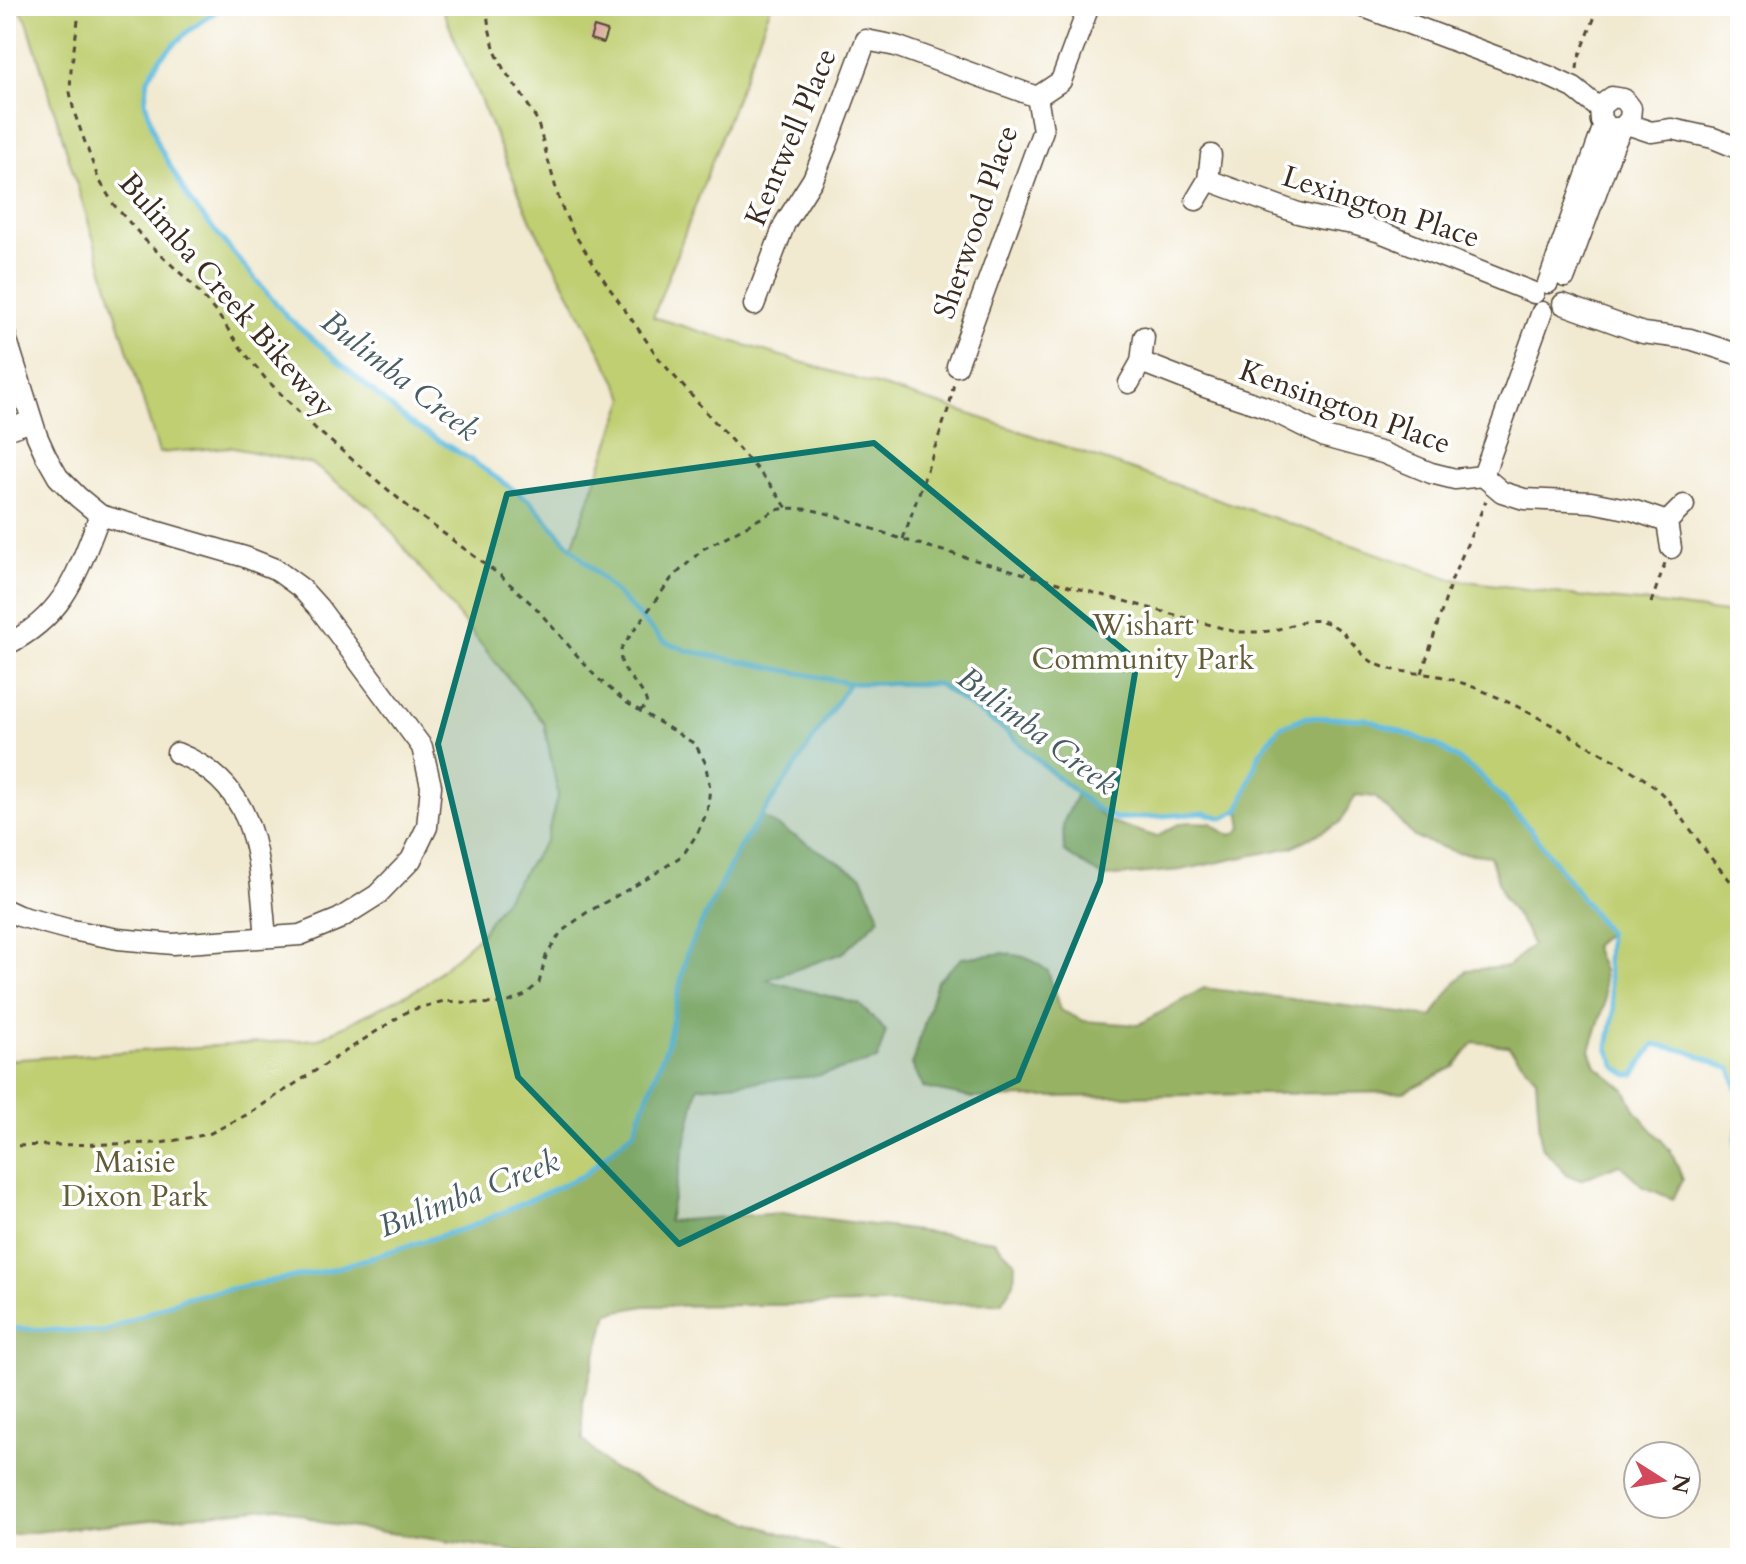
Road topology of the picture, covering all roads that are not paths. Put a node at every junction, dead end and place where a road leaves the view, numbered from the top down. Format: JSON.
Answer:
{"nodes":[{"id":1,"x":1089,"y":6,"type":"edge"},
{"id":2,"x":1361,"y":6,"type":"edge"},
{"id":3,"x":1037,"y":97,"type":"junction"},
{"id":4,"x":1628,"y":103,"type":"junction"},
{"id":5,"x":1601,"y":115,"type":"junction"},
{"id":6,"x":1625,"y":126,"type":"junction"},
{"id":7,"x":1672,"y":129,"type":"junction"},
{"id":8,"x":1740,"y":149,"type":"edge"},
{"id":9,"x":1211,"y":155,"type":"dead end"},
{"id":10,"x":1208,"y":180,"type":"junction"},
{"id":11,"x":1196,"y":200,"type":"dead end"},
{"id":12,"x":1551,"y":292,"type":"junction"},
{"id":13,"x":754,"y":305,"type":"dead end"},
{"id":14,"x":6,"y":337,"type":"edge"},
{"id":15,"x":1144,"y":337,"type":"dead end"},
{"id":16,"x":1740,"y":355,"type":"edge"},
{"id":17,"x":1141,"y":362,"type":"junction"},
{"id":18,"x":957,"y":366,"type":"road end"},
{"id":19,"x":1129,"y":383,"type":"dead end"},
{"id":20,"x":32,"y":421,"type":"junction"},
{"id":21,"x":6,"y":430,"type":"edge"},
{"id":22,"x":1488,"y":480,"type":"junction"},
{"id":23,"x":1684,"y":505,"type":"dead end"},
{"id":24,"x":100,"y":515,"type":"junction"},
{"id":25,"x":1667,"y":522,"type":"junction"},
{"id":26,"x":1671,"y":548,"type":"road end"},
{"id":27,"x":6,"y":645,"type":"edge"},
{"id":28,"x":177,"y":753,"type":"dead end"},
{"id":29,"x":6,"y":910,"type":"edge"},
{"id":30,"x":266,"y":937,"type":"junction"}],
"edges":[{"from":1,"to":3,"type":"street"},
{"from":2,"to":5,"type":"street"},
{"from":3,"to":13,"type":"street","name":"Kentwell Place"},
{"from":3,"to":18,"type":"street","name":"Sherwood Place"},
{"from":4,"to":5,"type":"street"},
{"from":4,"to":6,"type":"street"},
{"from":4,"to":7,"type":"street"},
{"from":5,"to":6,"type":"street"},
{"from":5,"to":12,"type":"street"},
{"from":6,"to":7,"type":"street"},
{"from":6,"to":12,"type":"street"},
{"from":7,"to":8,"type":"street"},
{"from":9,"to":10,"type":"street"},
{"from":10,"to":11,"type":"street"},
{"from":10,"to":12,"type":"street","name":"Lexington Place"},
{"from":12,"to":16,"type":"street","name":"Lexington Place"},
{"from":12,"to":22,"type":"street"},
{"from":14,"to":20,"type":"street"},
{"from":15,"to":17,"type":"street"},
{"from":17,"to":19,"type":"street"},
{"from":17,"to":22,"type":"street","name":"Kensington Place"},
{"from":20,"to":21,"type":"street"},
{"from":20,"to":24,"type":"street"},
{"from":22,"to":25,"type":"street","name":"Kensington Place"},
{"from":23,"to":25,"type":"street"},
{"from":24,"to":27,"type":"street"},
{"from":24,"to":30,"type":"street"},
{"from":25,"to":26,"type":"street"},
{"from":28,"to":30,"type":"street"},
{"from":29,"to":30,"type":"street"}]}
